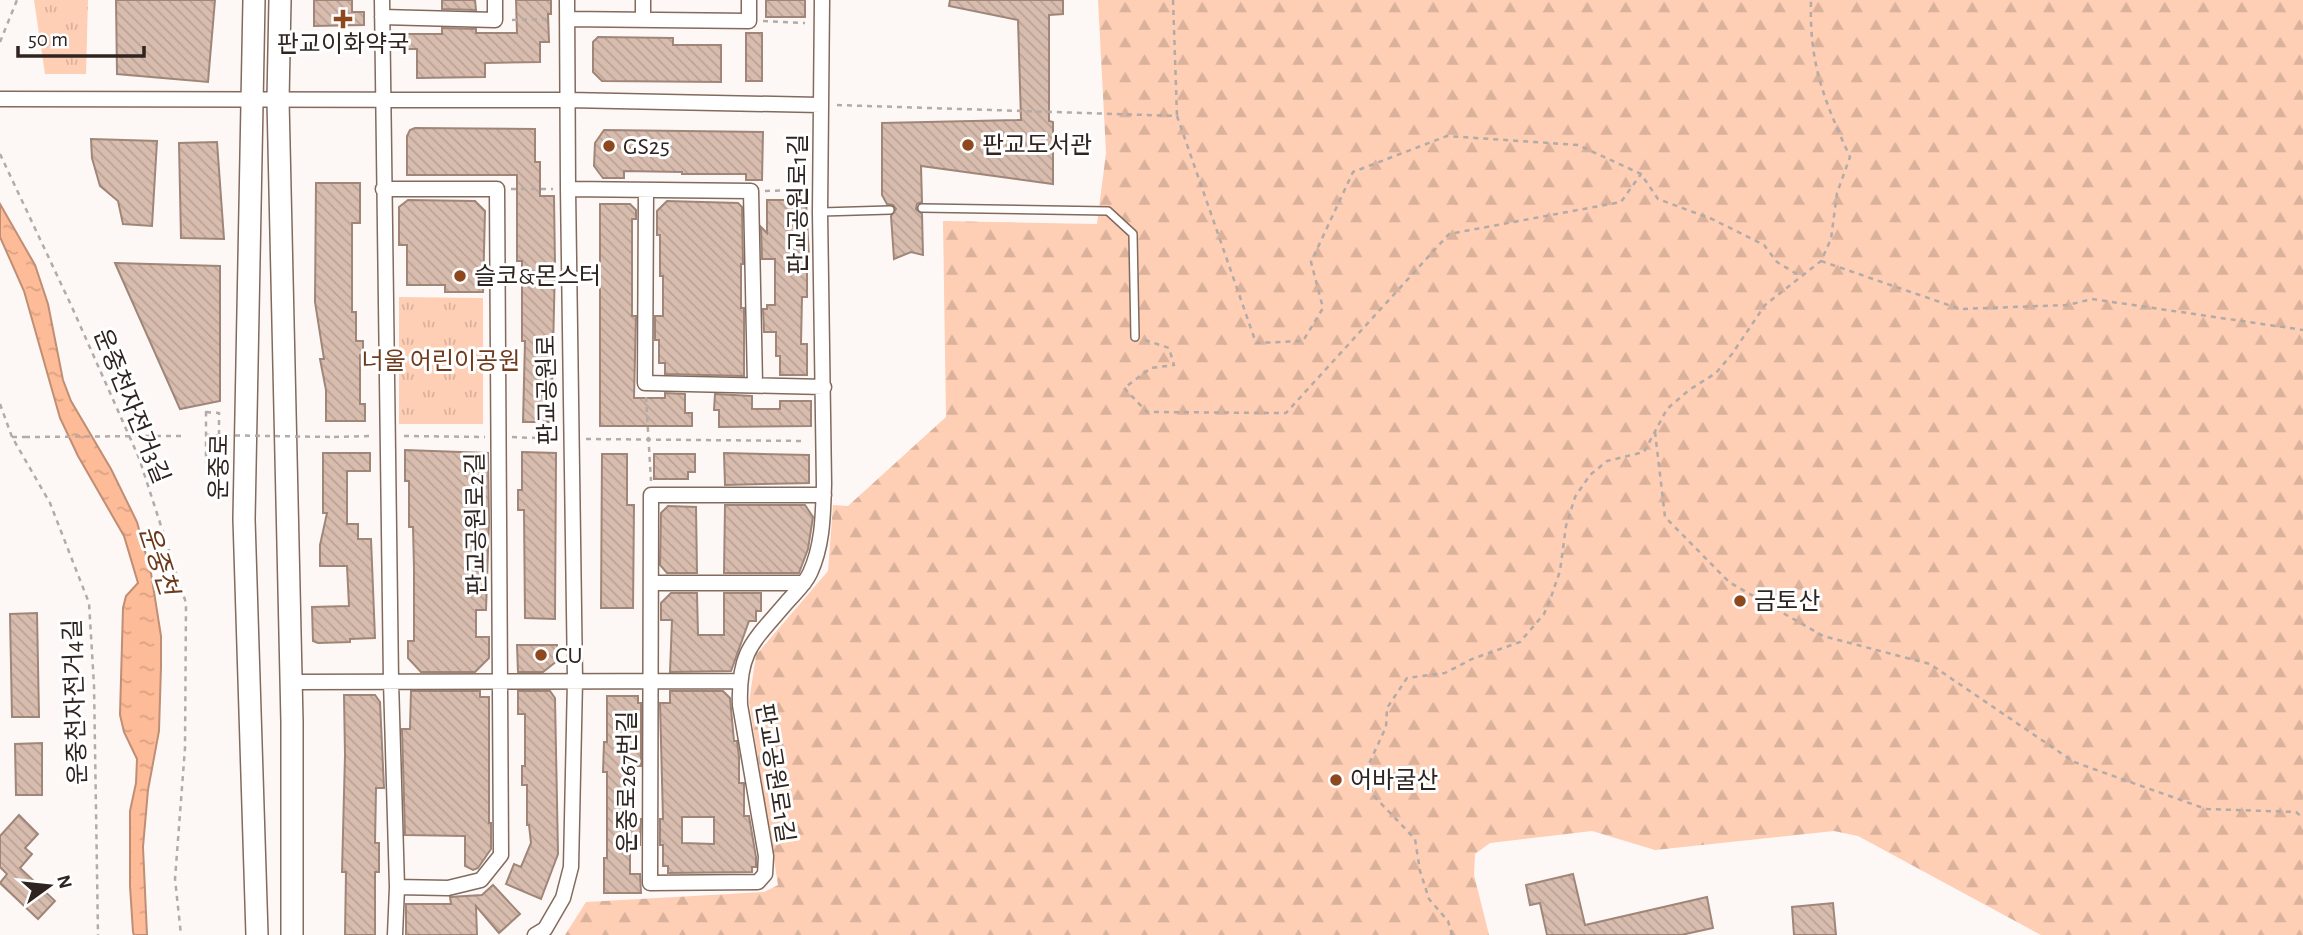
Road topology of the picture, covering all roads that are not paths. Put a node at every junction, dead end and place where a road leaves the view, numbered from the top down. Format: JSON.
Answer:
{"nodes":[{"id":1,"x":254,"y":0,"type":"edge"},
{"id":2,"x":280,"y":0,"type":"edge"},
{"id":3,"x":382,"y":0,"type":"edge"},
{"id":4,"x":495,"y":0,"type":"edge"},
{"id":5,"x":567,"y":0,"type":"edge"},
{"id":6,"x":643,"y":0,"type":"edge"},
{"id":7,"x":749,"y":0,"type":"edge"},
{"id":8,"x":822,"y":0,"type":"edge"},
{"id":9,"x":382,"y":17,"type":"junction"},
{"id":10,"x":567,"y":19,"type":"junction"},
{"id":11,"x":643,"y":19,"type":"junction"},
{"id":12,"x":0,"y":99,"type":"edge"},
{"id":13,"x":252,"y":99,"type":"junction"},
{"id":14,"x":278,"y":100,"type":"junction"},
{"id":15,"x":383,"y":100,"type":"junction"},
{"id":16,"x":568,"y":100,"type":"junction"},
{"id":17,"x":820,"y":105,"type":"junction"},
{"id":18,"x":383,"y":189,"type":"junction"},
{"id":19,"x":568,"y":189,"type":"junction"},
{"id":20,"x":646,"y":190,"type":"junction"},
{"id":21,"x":922,"y":208,"type":"dead end"},
{"id":22,"x":891,"y":210,"type":"dead end"},
{"id":23,"x":820,"y":212,"type":"junction"},
{"id":24,"x":1135,"y":337,"type":"road end"},
{"id":25,"x":755,"y":384,"type":"junction"},
{"id":26,"x":824,"y":387,"type":"junction"},
{"id":27,"x":824,"y":495,"type":"junction"},
{"id":28,"x":651,"y":583,"type":"junction"},
{"id":29,"x":804,"y":583,"type":"junction"},
{"id":30,"x":501,"y":680,"type":"junction"},
{"id":31,"x":575,"y":680,"type":"junction"},
{"id":32,"x":650,"y":680,"type":"junction"},
{"id":33,"x":391,"y":681,"type":"junction"},
{"id":34,"x":739,"y":681,"type":"junction"},
{"id":35,"x":291,"y":682,"type":"junction"},
{"id":36,"x":650,"y":883,"type":"joint"},
{"id":37,"x":397,"y":887,"type":"junction"},
{"id":38,"x":542,"y":933,"type":"edge"},
{"id":39,"x":257,"y":935,"type":"edge"},
{"id":40,"x":292,"y":935,"type":"edge"},
{"id":41,"x":395,"y":935,"type":"edge"}],
"edges":[{"from":1,"to":13,"type":"main road","name":"운중로"},
{"from":2,"to":14,"type":"main road"},
{"from":3,"to":9,"type":"street"},
{"from":4,"to":9,"type":"street"},
{"from":5,"to":10,"type":"street","name":"판교공원로"},
{"from":6,"to":11,"type":"street"},
{"from":7,"to":11,"type":"street"},
{"from":8,"to":17,"type":"street","name":"판교공원로1길"},
{"from":9,"to":15,"type":"street"},
{"from":10,"to":11,"type":"street"},
{"from":10,"to":16,"type":"street","name":"판교공원로"},
{"from":12,"to":13,"type":"street"},
{"from":13,"to":14,"type":"street"},
{"from":13,"to":39,"type":"main road","name":"운중로"},
{"from":14,"to":15,"type":"street"},
{"from":14,"to":35,"type":"main road"},
{"from":15,"to":16,"type":"street"},
{"from":15,"to":18,"type":"street"},
{"from":16,"to":17,"type":"street"},
{"from":16,"to":19,"type":"street","name":"판교공원로"},
{"from":17,"to":23,"type":"street","name":"판교공원로1길"},
{"from":18,"to":30,"type":"street","name":"판교공원로2길"},
{"from":18,"to":33,"type":"street"},
{"from":19,"to":20,"type":"street","name":"판교공원로1길"},
{"from":19,"to":31,"type":"street","name":"판교공원로"},
{"from":20,"to":25,"type":"street","name":"판교공원로1길"},
{"from":20,"to":25,"type":"street"},
{"from":21,"to":24,"type":"lane"},
{"from":22,"to":23,"type":"lane"},
{"from":23,"to":26,"type":"street","name":"판교공원로1길"},
{"from":25,"to":26,"type":"street"},
{"from":26,"to":27,"type":"street","name":"판교공원로1길"},
{"from":27,"to":28,"type":"street"},
{"from":27,"to":29,"type":"street","name":"판교공원로1길"},
{"from":28,"to":29,"type":"street"},
{"from":28,"to":32,"type":"street"},
{"from":29,"to":34,"type":"street","name":"판교공원로1길"},
{"from":30,"to":31,"type":"street"},
{"from":30,"to":33,"type":"street"},
{"from":30,"to":37,"type":"street","name":"판교공원로2길"},
{"from":31,"to":32,"type":"street"},
{"from":31,"to":38,"type":"street","name":"판교공원로"},
{"from":32,"to":34,"type":"street"},
{"from":32,"to":36,"type":"street","name":"운중로267번길"},
{"from":33,"to":35,"type":"street"},
{"from":33,"to":37,"type":"street"},
{"from":34,"to":36,"type":"street","name":"판교공원로1길"},
{"from":35,"to":40,"type":"main road"},
{"from":37,"to":41,"type":"street"}]}
